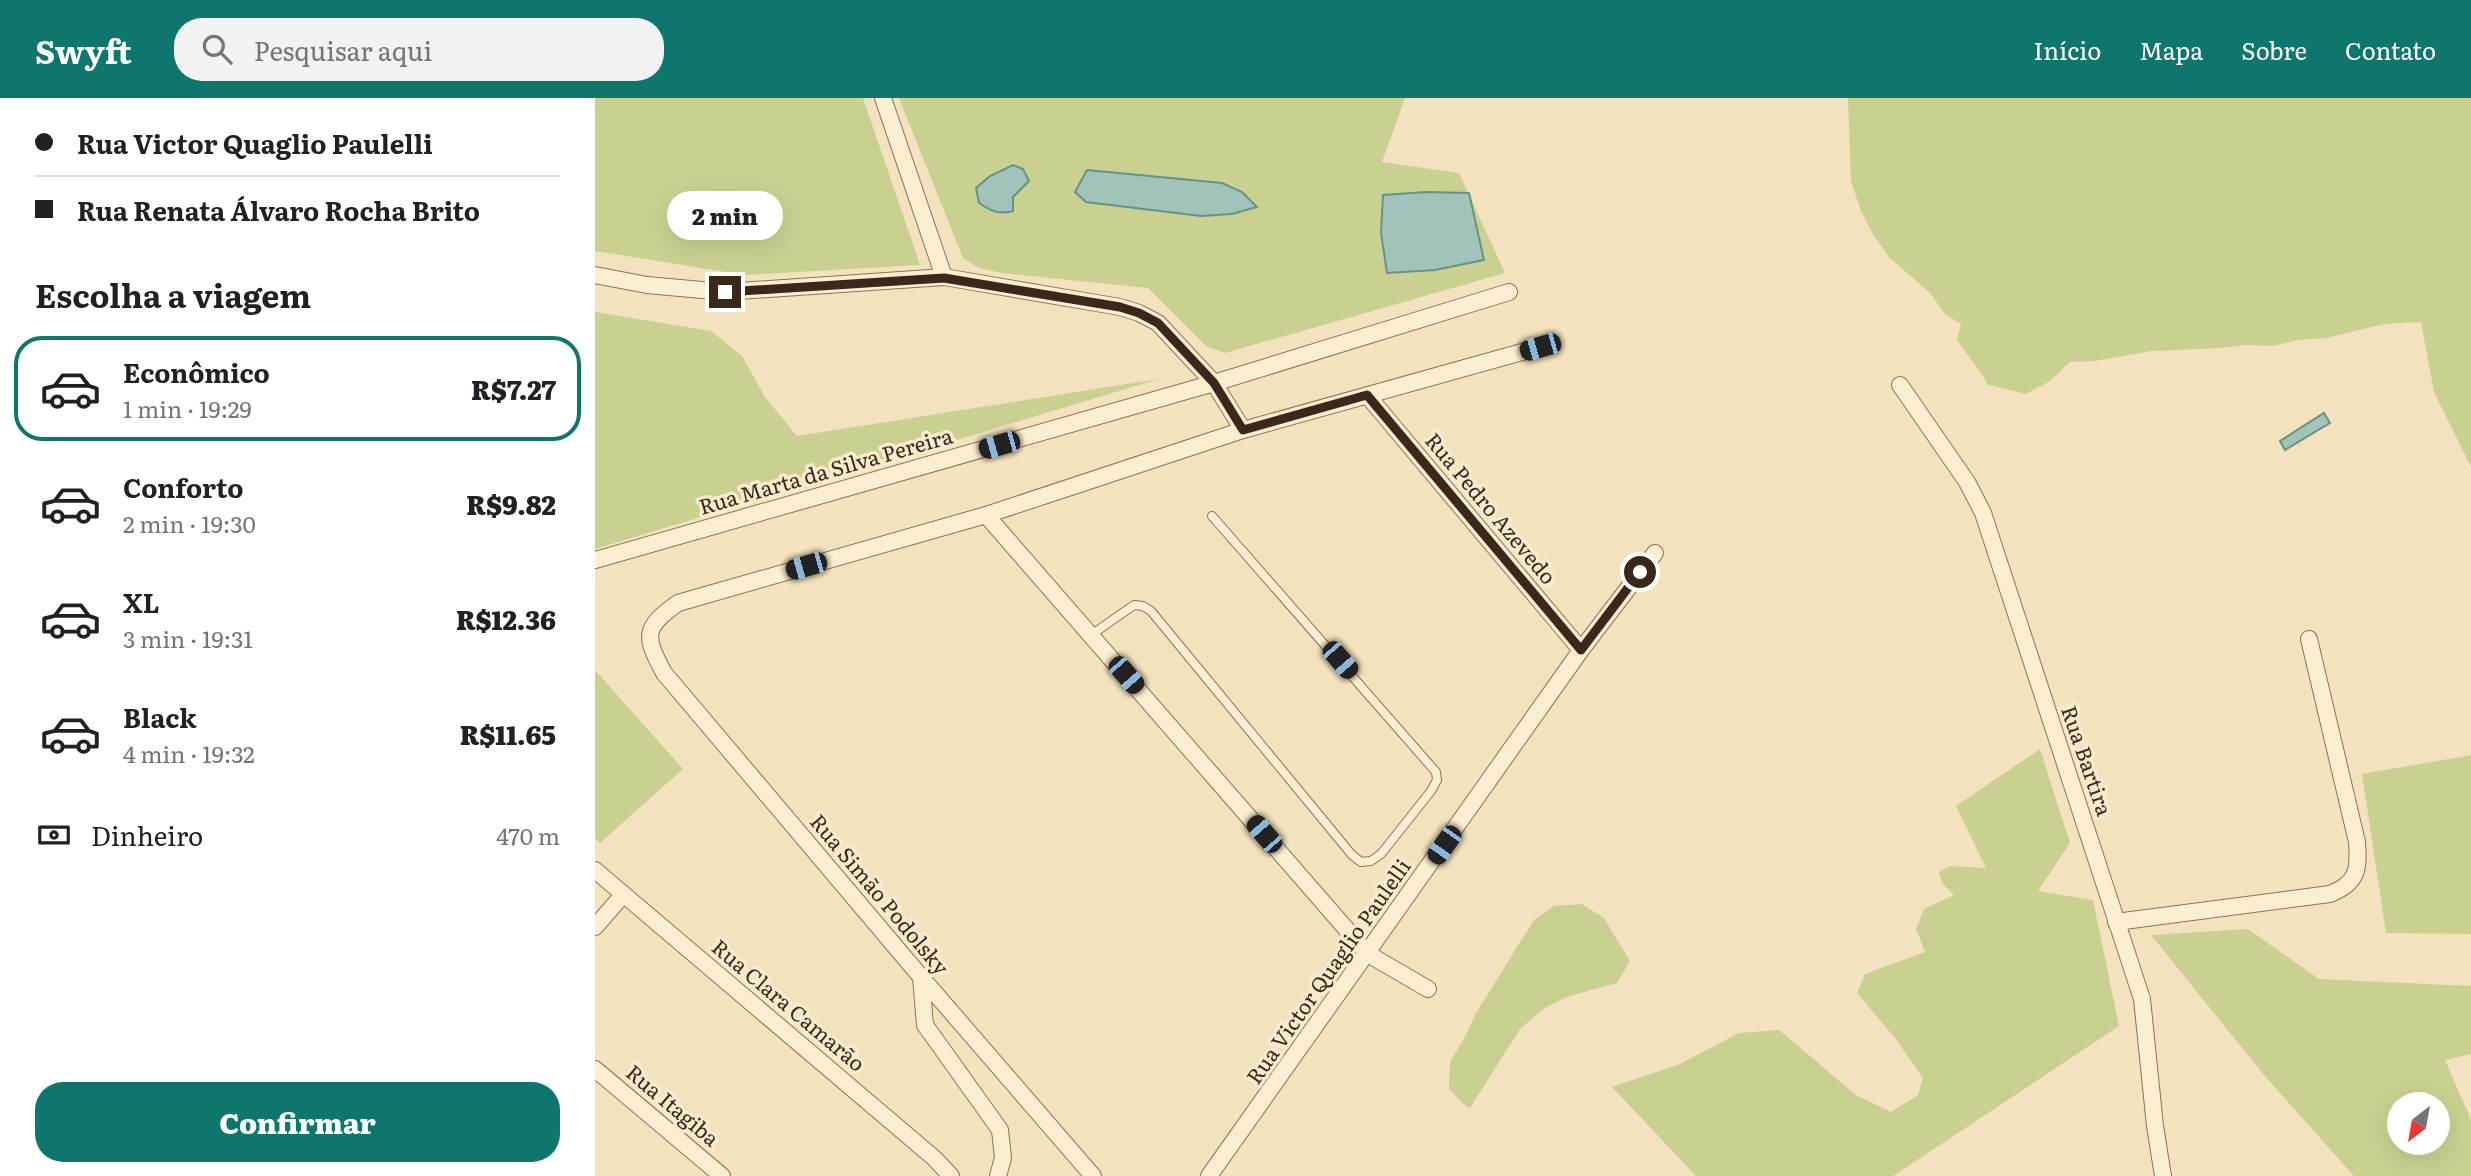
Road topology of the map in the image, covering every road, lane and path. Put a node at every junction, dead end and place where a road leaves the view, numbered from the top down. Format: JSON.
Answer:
{"nodes":[{"id":1,"x":883,"y":98,"type":"edge"},
{"id":2,"x":595,"y":275,"type":"edge"},
{"id":3,"x":944,"y":278,"type":"junction"},
{"id":4,"x":1509,"y":292,"type":"dead end"},
{"id":5,"x":1540,"y":347,"type":"dead end"},
{"id":6,"x":1214,"y":383,"type":"junction"},
{"id":7,"x":1900,"y":385,"type":"dead end"},
{"id":8,"x":1367,"y":395,"type":"junction"},
{"id":9,"x":1243,"y":430,"type":"junction"},
{"id":10,"x":986,"y":515,"type":"junction"},
{"id":11,"x":1212,"y":516,"type":"dead end"},
{"id":12,"x":1655,"y":553,"type":"dead end"},
{"id":13,"x":596,"y":560,"type":"edge"},
{"id":14,"x":1091,"y":635,"type":"junction"},
{"id":15,"x":2309,"y":639,"type":"dead end"},
{"id":16,"x":1581,"y":650,"type":"junction"},
{"id":17,"x":595,"y":870,"type":"edge"},
{"id":18,"x":623,"y":895,"type":"junction"},
{"id":19,"x":2116,"y":922,"type":"junction"},
{"id":20,"x":595,"y":927,"type":"edge"},
{"id":21,"x":1368,"y":954,"type":"junction"},
{"id":22,"x":921,"y":977,"type":"junction"},
{"id":23,"x":1428,"y":989,"type":"dead end"},
{"id":24,"x":595,"y":1069,"type":"edge"},
{"id":25,"x":722,"y":1176,"type":"edge"},
{"id":26,"x":951,"y":1176,"type":"edge"},
{"id":27,"x":999,"y":1176,"type":"edge"},
{"id":28,"x":1093,"y":1176,"type":"edge"},
{"id":29,"x":1209,"y":1176,"type":"edge"},
{"id":30,"x":2163,"y":1176,"type":"edge"}],
"edges":[{"from":1,"to":3,"type":"street"},
{"from":2,"to":3,"type":"street"},
{"from":3,"to":6,"type":"street"},
{"from":4,"to":6,"type":"street","name":"Rua Marta da Silva Pereira"},
{"from":5,"to":8,"type":"street"},
{"from":6,"to":9,"type":"street"},
{"from":6,"to":13,"type":"street","name":"Rua Marta da Silva Pereira"},
{"from":7,"to":19,"type":"street","name":"Rua Bartira"},
{"from":8,"to":9,"type":"street"},
{"from":8,"to":16,"type":"street","name":"Rua Pedro Azevedo"},
{"from":9,"to":10,"type":"street"},
{"from":10,"to":14,"type":"street"},
{"from":10,"to":22,"type":"street","name":"Rua Simão Podolsky"},
{"from":11,"to":14,"type":"lane"},
{"from":12,"to":16,"type":"street","name":"Rua Victor Quaglio Paulelli"},
{"from":14,"to":21,"type":"street"},
{"from":15,"to":19,"type":"street"},
{"from":16,"to":21,"type":"street","name":"Rua Victor Quaglio Paulelli"},
{"from":17,"to":18,"type":"street","name":"Rua Clara Camarão"},
{"from":18,"to":20,"type":"street"},
{"from":18,"to":26,"type":"street","name":"Rua Clara Camarão"},
{"from":19,"to":30,"type":"street","name":"Rua Bartira"},
{"from":21,"to":23,"type":"street"},
{"from":21,"to":29,"type":"street","name":"Rua Victor Quaglio Paulelli"},
{"from":22,"to":27,"type":"street"},
{"from":22,"to":28,"type":"street","name":"Rua Simão Podolsky"},
{"from":24,"to":25,"type":"street","name":"Rua Itagiba"}]}
